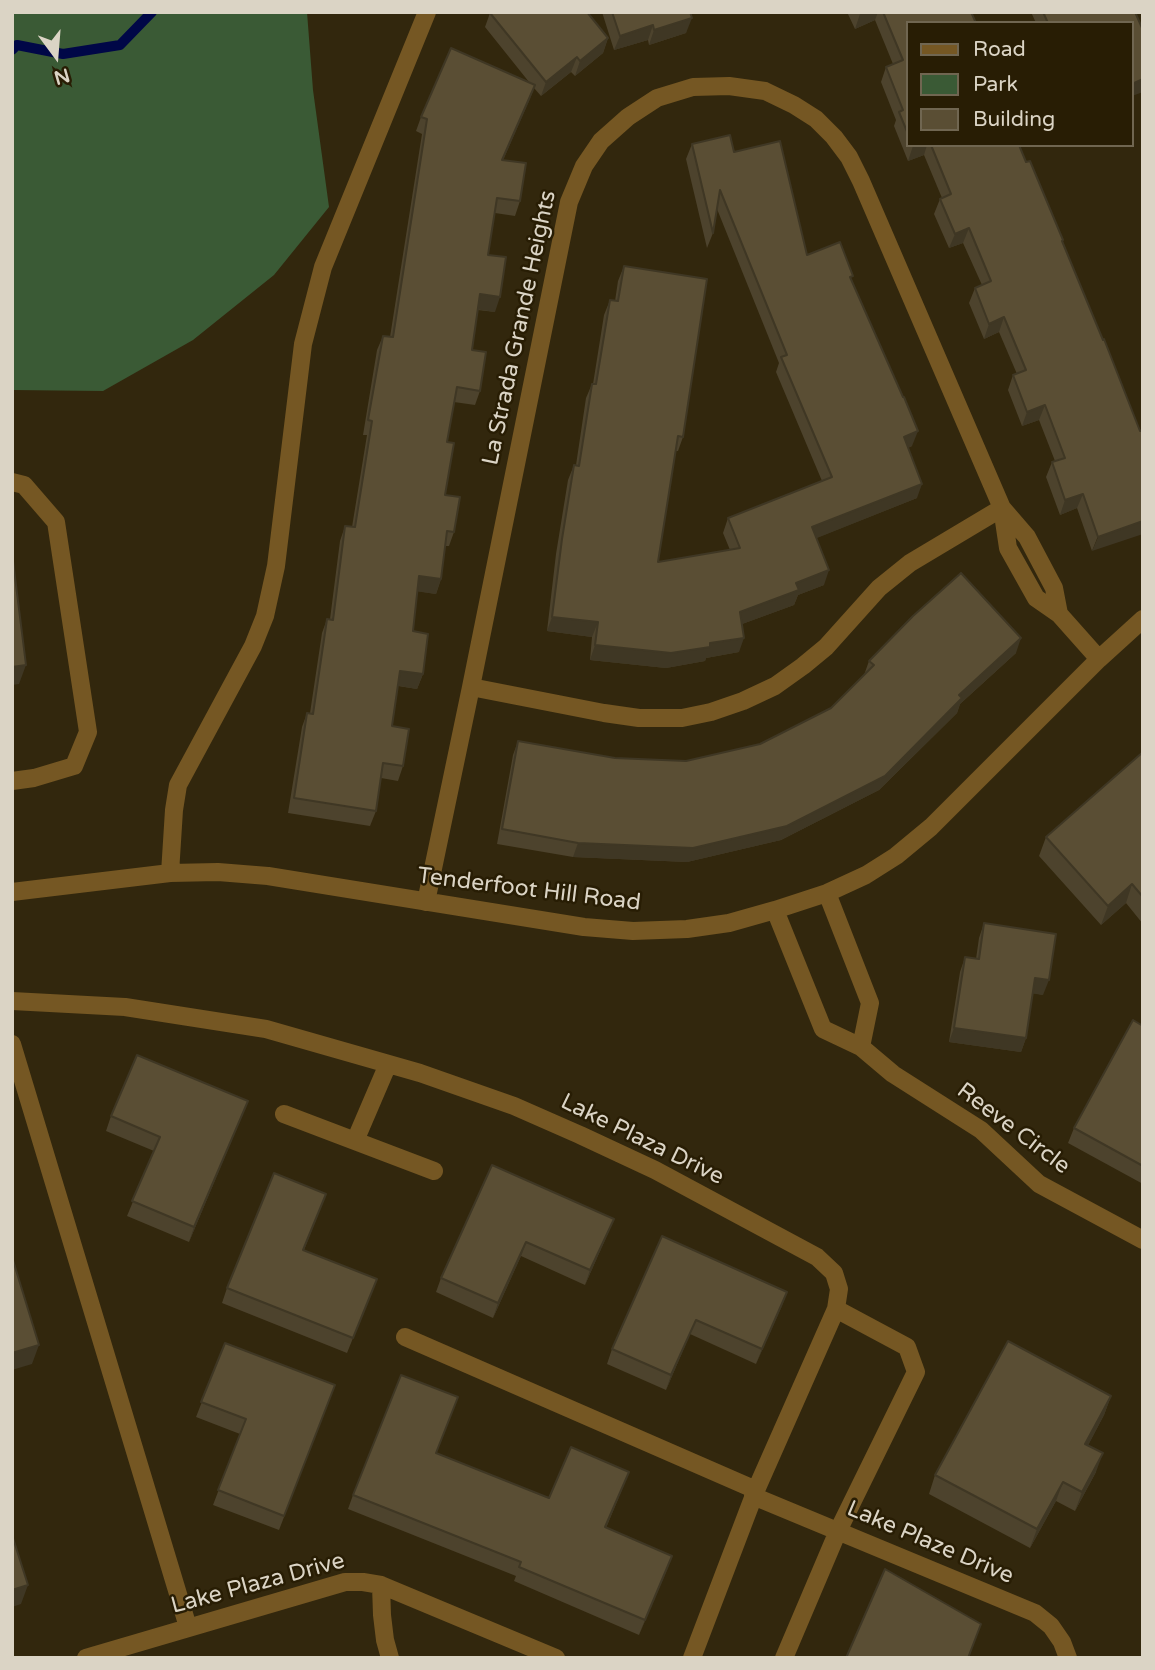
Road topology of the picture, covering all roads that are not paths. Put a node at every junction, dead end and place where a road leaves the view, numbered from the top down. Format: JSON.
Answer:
{"nodes":[{"id":1,"x":427,"y":12,"type":"edge"},
{"id":2,"x":12,"y":482,"type":"edge"},
{"id":3,"x":1002,"y":508,"type":"junction"},
{"id":4,"x":1143,"y":619,"type":"edge"},
{"id":5,"x":1099,"y":659,"type":"junction"},
{"id":6,"x":471,"y":687,"type":"junction"},
{"id":7,"x":12,"y":781,"type":"edge"},
{"id":8,"x":170,"y":873,"type":"junction"},
{"id":9,"x":12,"y":892,"type":"edge"},
{"id":10,"x":827,"y":893,"type":"junction"},
{"id":11,"x":426,"y":902,"type":"junction"},
{"id":12,"x":775,"y":910,"type":"junction"},
{"id":13,"x":12,"y":1001,"type":"edge"},
{"id":14,"x":12,"y":1044,"type":"edge"},
{"id":15,"x":861,"y":1047,"type":"junction"},
{"id":16,"x":388,"y":1063,"type":"junction"},
{"id":17,"x":284,"y":1114,"type":"dead end"},
{"id":18,"x":355,"y":1141,"type":"junction"},
{"id":19,"x":434,"y":1171,"type":"dead end"},
{"id":20,"x":1143,"y":1240,"type":"edge"},
{"id":21,"x":836,"y":1309,"type":"junction"},
{"id":22,"x":405,"y":1337,"type":"dead end"},
{"id":23,"x":755,"y":1493,"type":"junction"},
{"id":24,"x":838,"y":1531,"type":"junction"},
{"id":25,"x":381,"y":1585,"type":"junction"},
{"id":26,"x":188,"y":1627,"type":"junction"},
{"id":27,"x":86,"y":1658,"type":"edge"},
{"id":28,"x":390,"y":1658,"type":"edge"},
{"id":29,"x":556,"y":1658,"type":"edge"},
{"id":30,"x":692,"y":1658,"type":"edge"},
{"id":31,"x":784,"y":1658,"type":"edge"},
{"id":32,"x":1068,"y":1658,"type":"edge"}],
"edges":[{"from":1,"to":8,"type":"street"},
{"from":2,"to":7,"type":"street"},
{"from":3,"to":5,"type":"street","name":"La Strada Grande Heights"},
{"from":3,"to":6,"type":"street"},
{"from":3,"to":6,"type":"street","name":"La Strada Grande Heights"},
{"from":4,"to":5,"type":"street","name":"Tenderfoot Hill Road"},
{"from":5,"to":10,"type":"street","name":"Tenderfoot Hill Road"},
{"from":6,"to":11,"type":"street","name":"La Strada Grande Heights"},
{"from":8,"to":9,"type":"street","name":"Tenderfoot Hill Road"},
{"from":8,"to":11,"type":"street","name":"Tenderfoot Hill Road"},
{"from":10,"to":12,"type":"street","name":"Tenderfoot Hill Road"},
{"from":10,"to":15,"type":"street"},
{"from":11,"to":12,"type":"street","name":"Tenderfoot Hill Road"},
{"from":12,"to":15,"type":"street","name":"Reeve Circle"},
{"from":13,"to":16,"type":"street","name":"Lake Plaza Drive"},
{"from":14,"to":26,"type":"street"},
{"from":15,"to":20,"type":"street","name":"Reeve Circle"},
{"from":16,"to":18,"type":"street"},
{"from":16,"to":21,"type":"street","name":"Lake Plaza Drive"},
{"from":17,"to":18,"type":"street"},
{"from":18,"to":19,"type":"street"},
{"from":21,"to":23,"type":"street","name":"Lake Plaza Drive"},
{"from":21,"to":24,"type":"street"},
{"from":22,"to":23,"type":"street","name":"Lake Plaze Drive"},
{"from":23,"to":24,"type":"street","name":"Lake Plaze Drive"},
{"from":23,"to":30,"type":"street","name":"Lake Plaza Drive"},
{"from":24,"to":31,"type":"street"},
{"from":24,"to":32,"type":"street","name":"Lake Plaze Drive"},
{"from":25,"to":26,"type":"street","name":"Lake Plaza Drive"},
{"from":25,"to":28,"type":"street"},
{"from":25,"to":29,"type":"street","name":"Lake Plaza Drive"},
{"from":26,"to":27,"type":"street","name":"Lake Plaza Drive"}]}
